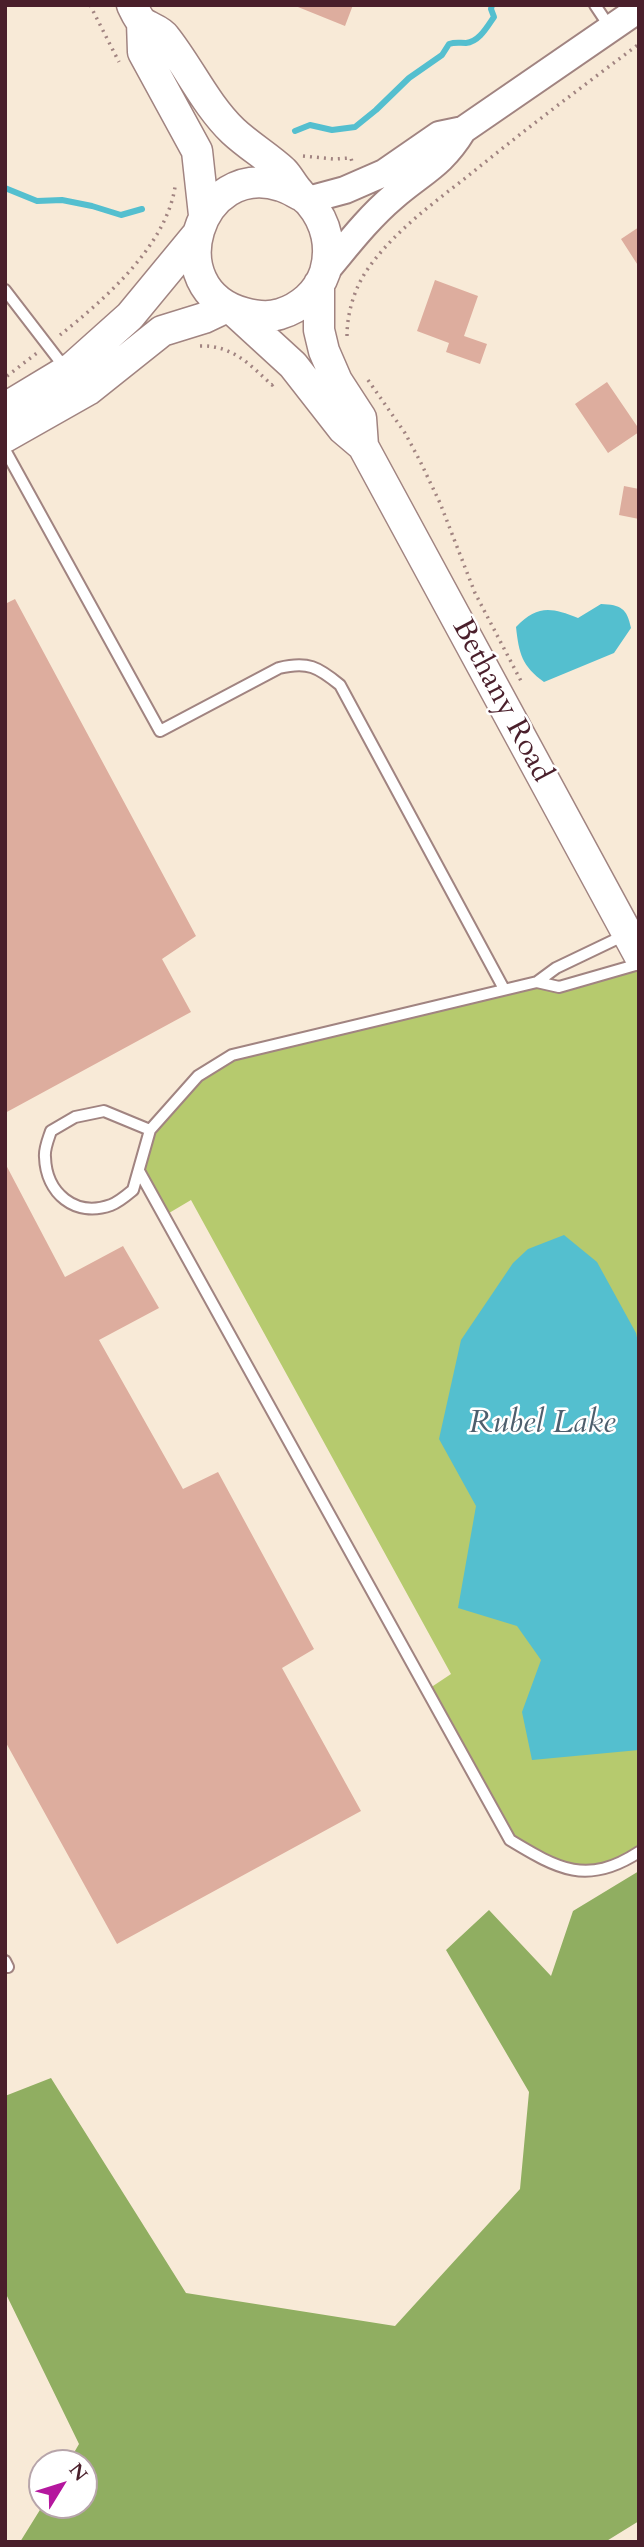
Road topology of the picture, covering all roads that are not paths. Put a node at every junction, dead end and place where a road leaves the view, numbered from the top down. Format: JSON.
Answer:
{"nodes":[{"id":1,"x":595,"y":5,"type":"edge"},
{"id":2,"x":639,"y":9,"type":"edge"},
{"id":3,"x":137,"y":13,"type":"edge"},
{"id":4,"x":611,"y":29,"type":"junction"},
{"id":5,"x":463,"y":130,"type":"junction"},
{"id":6,"x":304,"y":198,"type":"junction"},
{"id":7,"x":200,"y":225,"type":"junction"},
{"id":8,"x":322,"y":279,"type":"junction"},
{"id":9,"x":5,"y":290,"type":"edge"},
{"id":10,"x":229,"y":309,"type":"junction"},
{"id":11,"x":66,"y":370,"type":"junction"},
{"id":12,"x":5,"y":408,"type":"edge"},
{"id":13,"x":5,"y":437,"type":"edge"},
{"id":14,"x":363,"y":446,"type":"junction"},
{"id":15,"x":5,"y":450,"type":"edge"},
{"id":16,"x":633,"y":945,"type":"edge"},
{"id":17,"x":639,"y":964,"type":"edge"},
{"id":18,"x":537,"y":982,"type":"junction"},
{"id":19,"x":504,"y":989,"type":"junction"},
{"id":20,"x":150,"y":1130,"type":"junction"},
{"id":21,"x":139,"y":1171,"type":"junction"},
{"id":22,"x":639,"y":1852,"type":"edge"}],
"edges":[{"from":1,"to":4,"type":"lane"},
{"from":2,"to":4,"type":"street"},
{"from":3,"to":6,"type":"main road"},
{"from":3,"to":7,"type":"main road"},
{"from":4,"to":5,"type":"street"},
{"from":5,"to":6,"type":"street"},
{"from":5,"to":8,"type":"street"},
{"from":6,"to":7,"type":"main road"},
{"from":6,"to":8,"type":"main road"},
{"from":7,"to":10,"type":"main road"},
{"from":7,"to":11,"type":"main road"},
{"from":8,"to":10,"type":"main road"},
{"from":8,"to":14,"type":"main road","name":"Bethany Road"},
{"from":9,"to":11,"type":"lane"},
{"from":10,"to":13,"type":"main road"},
{"from":10,"to":14,"type":"main road","name":"Bethany Road"},
{"from":11,"to":12,"type":"main road"},
{"from":14,"to":16,"type":"main road","name":"Bethany Road"},
{"from":15,"to":19,"type":"lane"},
{"from":16,"to":18,"type":"lane"},
{"from":17,"to":18,"type":"lane"},
{"from":18,"to":19,"type":"lane"},
{"from":19,"to":20,"type":"lane"},
{"from":20,"to":21,"type":"lane"},
{"from":20,"to":21,"type":"lane"},
{"from":21,"to":22,"type":"lane"}]}
